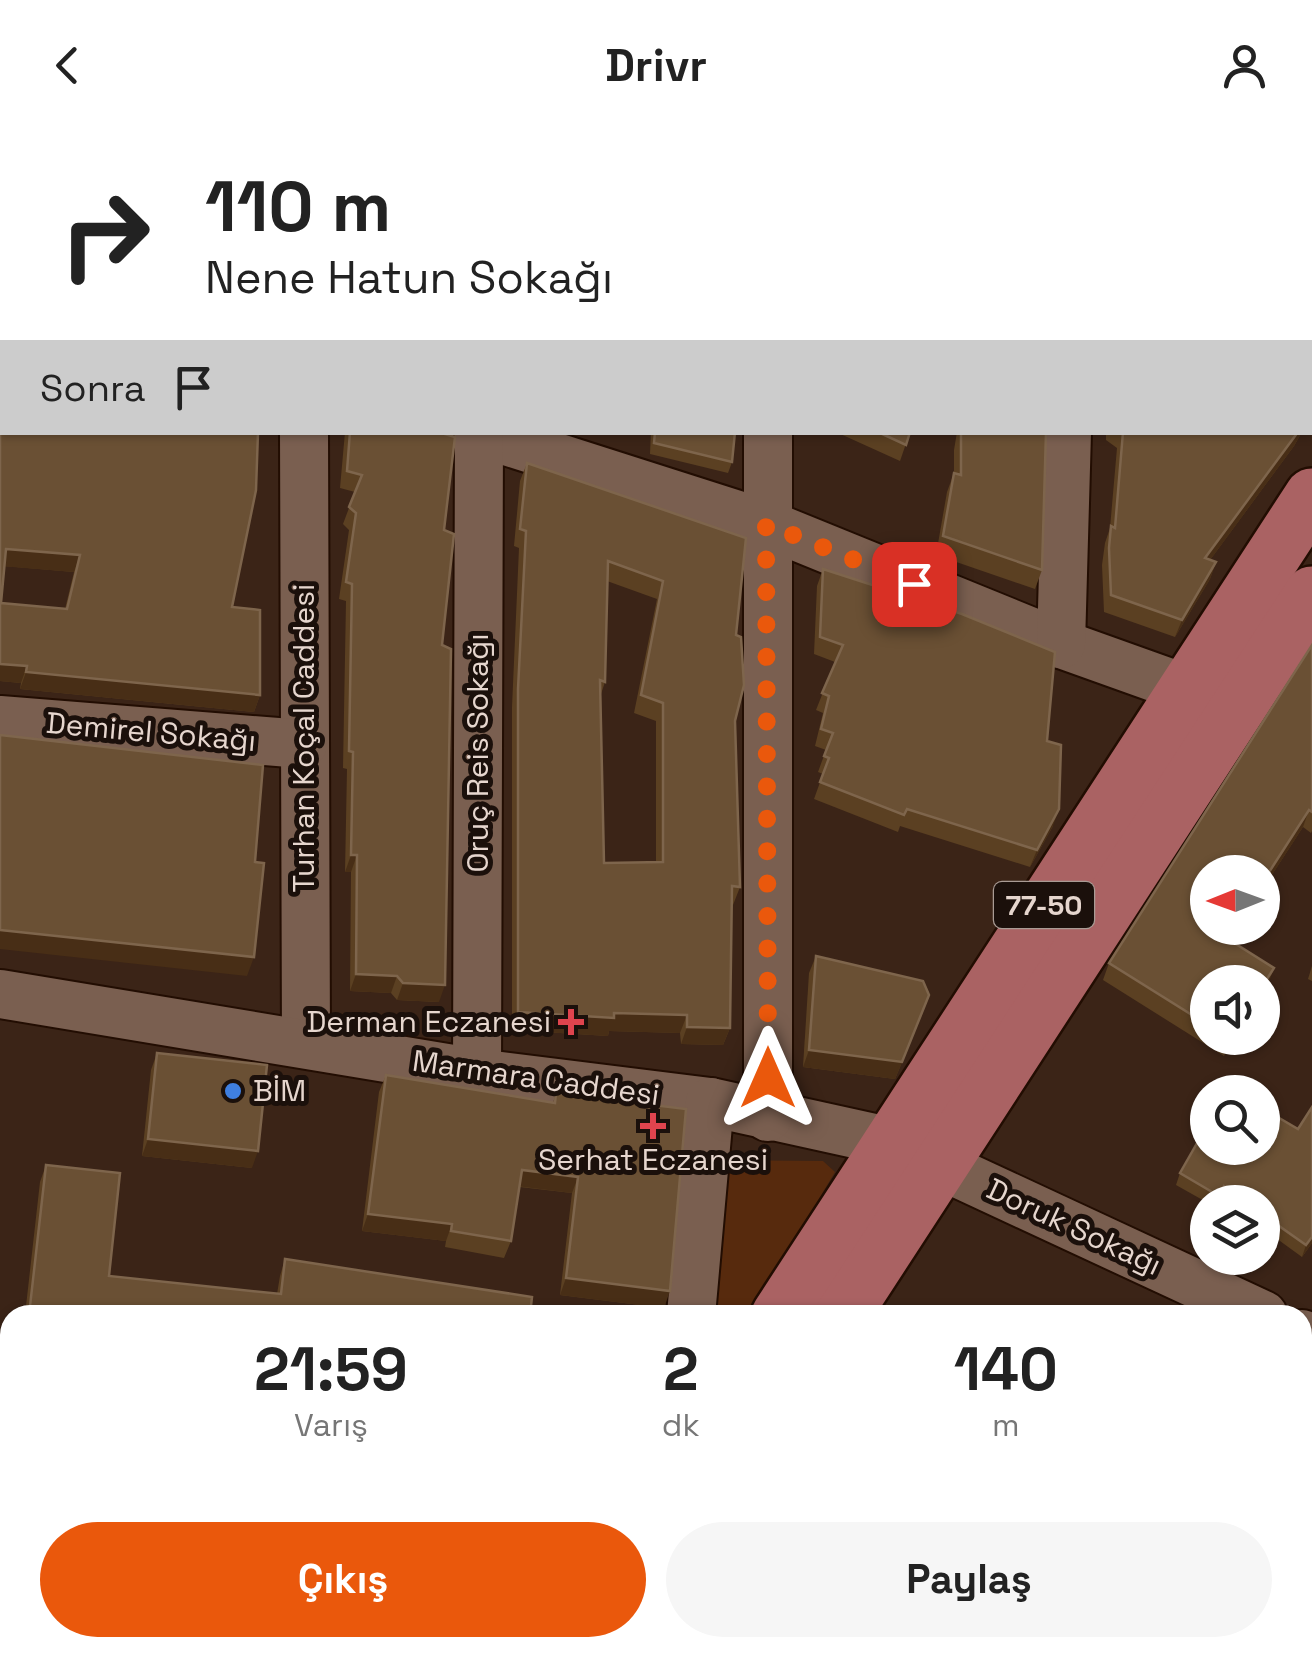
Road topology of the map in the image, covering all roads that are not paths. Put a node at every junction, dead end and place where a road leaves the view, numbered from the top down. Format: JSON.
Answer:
{"nodes":[{"id":1,"x":304,"y":435,"type":"edge"},
{"id":2,"x":479,"y":435,"type":"edge"},
{"id":3,"x":485,"y":435,"type":"edge"},
{"id":4,"x":768,"y":435,"type":"edge"},
{"id":5,"x":1067,"y":435,"type":"edge"},
{"id":6,"x":1312,"y":496,"type":"edge"},
{"id":7,"x":766,"y":524,"type":"junction"},
{"id":8,"x":1312,"y":594,"type":"edge"},
{"id":9,"x":1061,"y":644,"type":"junction"},
{"id":10,"x":1184,"y":688,"type":"junction"},
{"id":11,"x":0,"y":720,"type":"edge"},
{"id":12,"x":303,"y":744,"type":"junction"},
{"id":13,"x":0,"y":994,"type":"edge"},
{"id":14,"x":306,"y":1044,"type":"junction"},
{"id":15,"x":477,"y":1073,"type":"junction"},
{"id":16,"x":710,"y":1102,"type":"junction"},
{"id":17,"x":768,"y":1117,"type":"junction"},
{"id":18,"x":892,"y":1142,"type":"junction"},
{"id":19,"x":940,"y":1164,"type":"junction"},
{"id":20,"x":692,"y":1305,"type":"edge"},
{"id":21,"x":785,"y":1305,"type":"edge"},
{"id":22,"x":849,"y":1305,"type":"edge"},
{"id":23,"x":1241,"y":1305,"type":"edge"}],
"edges":[{"from":1,"to":12,"type":"street","name":"Turhan Koçal Caddesi"},
{"from":2,"to":15,"type":"street","name":"Oruç Reis Sokağı"},
{"from":3,"to":7,"type":"street"},
{"from":4,"to":7,"type":"street"},
{"from":5,"to":9,"type":"street"},
{"from":6,"to":10,"type":"main road","number":"77-50"},
{"from":7,"to":9,"type":"street"},
{"from":7,"to":17,"type":"street"},
{"from":8,"to":19,"type":"main road","number":"77-50"},
{"from":9,"to":10,"type":"street"},
{"from":10,"to":18,"type":"main road","number":"77-50"},
{"from":11,"to":12,"type":"street","name":"Demirel Sokağı"},
{"from":12,"to":14,"type":"street","name":"Turhan Koçal Caddesi"},
{"from":13,"to":14,"type":"street","name":"Marmara Caddesi"},
{"from":14,"to":15,"type":"street","name":"Marmara Caddesi"},
{"from":15,"to":16,"type":"street","name":"Marmara Caddesi"},
{"from":16,"to":17,"type":"street","name":"Marmara Caddesi"},
{"from":16,"to":20,"type":"street"},
{"from":17,"to":18,"type":"street","name":"Marmara Caddesi"},
{"from":18,"to":19,"type":"main road"},
{"from":18,"to":21,"type":"main road","number":"77-50"},
{"from":19,"to":22,"type":"main road","number":"77-50"},
{"from":19,"to":23,"type":"street","name":"Doruk Sokağı"}]}
